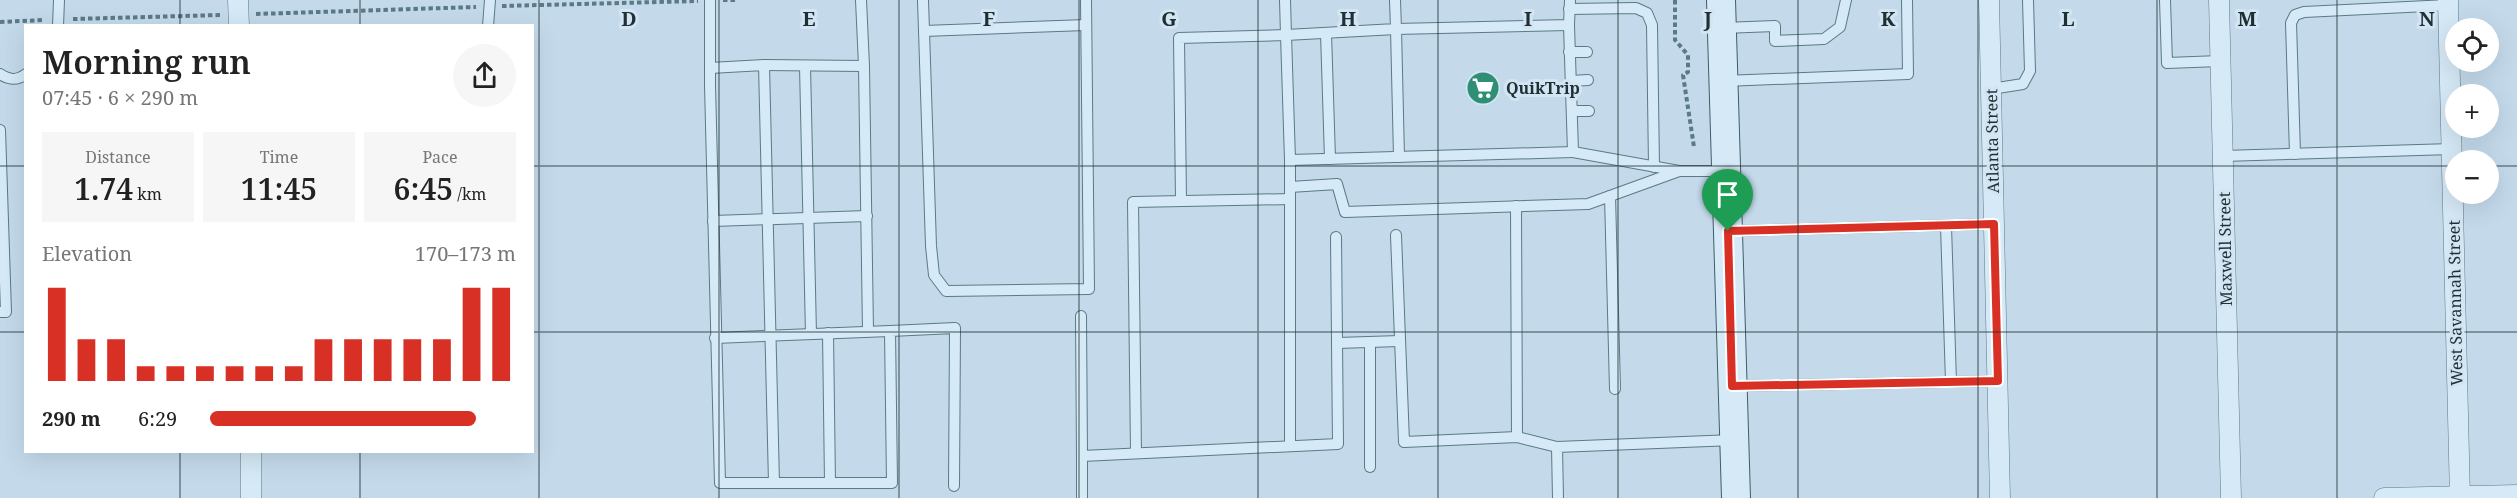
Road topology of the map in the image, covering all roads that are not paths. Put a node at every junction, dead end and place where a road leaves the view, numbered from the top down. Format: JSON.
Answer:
{"nodes":[{"id":1,"x":59,"y":0,"type":"edge"},
{"id":2,"x":710,"y":0,"type":"edge"},
{"id":3,"x":861,"y":0,"type":"edge"},
{"id":4,"x":923,"y":0,"type":"edge"},
{"id":5,"x":1086,"y":0,"type":"edge"},
{"id":6,"x":1286,"y":0,"type":"edge"},
{"id":7,"x":1395,"y":0,"type":"edge"},
{"id":8,"x":1721,"y":0,"type":"edge"},
{"id":9,"x":1846,"y":0,"type":"edge"},
{"id":10,"x":1907,"y":0,"type":"edge"},
{"id":11,"x":1989,"y":0,"type":"edge"},
{"id":12,"x":2028,"y":0,"type":"edge"},
{"id":13,"x":2165,"y":0,"type":"edge"},
{"id":14,"x":2219,"y":0,"type":"edge"},
{"id":15,"x":2448,"y":2,"type":"edge"},
{"id":16,"x":490,"y":3,"type":"edge"},
{"id":17,"x":1570,"y":4,"type":"edge"},
{"id":18,"x":2333,"y":5,"type":"edge"},
{"id":19,"x":58,"y":23,"type":"edge"},
{"id":20,"x":488,"y":24,"type":"edge"},
{"id":21,"x":1569,"y":24,"type":"junction"},
{"id":22,"x":1086,"y":25,"type":"junction"},
{"id":23,"x":1722,"y":28,"type":"junction"},
{"id":24,"x":1396,"y":29,"type":"junction"},
{"id":25,"x":924,"y":31,"type":"junction"},
{"id":26,"x":1326,"y":33,"type":"junction"},
{"id":27,"x":1286,"y":35,"type":"junction"},
{"id":28,"x":1569,"y":52,"type":"junction"},
{"id":29,"x":1587,"y":52,"type":"dead end"},
{"id":30,"x":2220,"y":61,"type":"junction"},
{"id":31,"x":764,"y":65,"type":"junction"},
{"id":32,"x":805,"y":66,"type":"junction"},
{"id":33,"x":864,"y":66,"type":"junction"},
{"id":34,"x":710,"y":68,"type":"junction"},
{"id":35,"x":0,"y":74,"type":"edge"},
{"id":36,"x":24,"y":76,"type":"edge"},
{"id":37,"x":1588,"y":80,"type":"dead end"},
{"id":38,"x":1570,"y":81,"type":"junction"},
{"id":39,"x":1724,"y":81,"type":"junction"},
{"id":40,"x":1991,"y":88,"type":"junction"},
{"id":41,"x":1572,"y":111,"type":"junction"},
{"id":42,"x":1589,"y":111,"type":"dead end"},
{"id":43,"x":0,"y":129,"type":"edge"},
{"id":44,"x":2452,"y":149,"type":"junction"},
{"id":45,"x":1573,"y":152,"type":"junction"},
{"id":46,"x":2295,"y":154,"type":"junction"},
{"id":47,"x":2223,"y":156,"type":"junction"},
{"id":48,"x":1399,"y":157,"type":"junction"},
{"id":49,"x":1330,"y":159,"type":"junction"},
{"id":50,"x":1290,"y":160,"type":"junction"},
{"id":51,"x":1654,"y":167,"type":"junction"},
{"id":52,"x":1679,"y":171,"type":"junction"},
{"id":53,"x":1726,"y":171,"type":"junction"},
{"id":54,"x":1290,"y":187,"type":"junction"},
{"id":55,"x":1610,"y":196,"type":"junction"},
{"id":56,"x":1290,"y":199,"type":"junction"},
{"id":57,"x":1181,"y":200,"type":"junction"},
{"id":58,"x":1516,"y":206,"type":"junction"},
{"id":59,"x":867,"y":216,"type":"junction"},
{"id":60,"x":808,"y":217,"type":"junction"},
{"id":61,"x":767,"y":218,"type":"junction"},
{"id":62,"x":713,"y":220,"type":"junction"},
{"id":63,"x":1994,"y":224,"type":"junction"},
{"id":64,"x":1946,"y":226,"type":"junction"},
{"id":65,"x":1728,"y":231,"type":"junction"},
{"id":66,"x":1396,"y":235,"type":"dead end"},
{"id":67,"x":1336,"y":237,"type":"dead end"},
{"id":68,"x":0,"y":312,"type":"edge"},
{"id":69,"x":1080,"y":316,"type":"dead end"},
{"id":70,"x":868,"y":331,"type":"junction"},
{"id":71,"x":890,"y":331,"type":"junction"},
{"id":72,"x":828,"y":333,"type":"junction"},
{"id":73,"x":811,"y":334,"type":"junction"},
{"id":74,"x":770,"y":335,"type":"junction"},
{"id":75,"x":715,"y":338,"type":"junction"},
{"id":76,"x":1400,"y":341,"type":"junction"},
{"id":77,"x":1370,"y":342,"type":"junction"},
{"id":78,"x":1337,"y":343,"type":"junction"},
{"id":79,"x":1998,"y":381,"type":"junction"},
{"id":80,"x":1950,"y":382,"type":"junction"},
{"id":81,"x":1732,"y":386,"type":"junction"},
{"id":82,"x":1615,"y":389,"type":"dead end"},
{"id":83,"x":1517,"y":437,"type":"junction"},
{"id":84,"x":1734,"y":440,"type":"junction"},
{"id":85,"x":1290,"y":446,"type":"junction"},
{"id":86,"x":1557,"y":447,"type":"junction"},
{"id":87,"x":251,"y":453,"type":"edge"},
{"id":88,"x":1136,"y":453,"type":"junction"},
{"id":89,"x":1082,"y":456,"type":"junction"},
{"id":90,"x":1370,"y":467,"type":"dead end"},
{"id":91,"x":774,"y":483,"type":"junction"},
{"id":92,"x":830,"y":483,"type":"junction"},
{"id":93,"x":954,"y":486,"type":"dead end"},
{"id":94,"x":2517,"y":495,"type":"edge"},
{"id":95,"x":2460,"y":497,"type":"edge"},
{"id":96,"x":251,"y":498,"type":"edge"},
{"id":97,"x":1082,"y":498,"type":"edge"},
{"id":98,"x":1558,"y":498,"type":"edge"},
{"id":99,"x":1736,"y":498,"type":"edge"},
{"id":100,"x":2000,"y":498,"type":"edge"},
{"id":101,"x":2231,"y":498,"type":"edge"},
{"id":102,"x":2384,"y":498,"type":"edge"}],
"edges":[{"from":1,"to":19,"type":"lane"},
{"from":2,"to":34,"type":"lane"},
{"from":3,"to":33,"type":"lane"},
{"from":4,"to":25,"type":"lane"},
{"from":5,"to":22,"type":"lane"},
{"from":6,"to":27,"type":"lane"},
{"from":7,"to":24,"type":"lane"},
{"from":8,"to":23,"type":"main road"},
{"from":9,"to":23,"type":"lane"},
{"from":10,"to":39,"type":"lane"},
{"from":11,"to":40,"type":"street","name":"Atlanta Street"},
{"from":12,"to":40,"type":"lane"},
{"from":13,"to":30,"type":"lane"},
{"from":14,"to":30,"type":"street","name":"Maxwell Street"},
{"from":15,"to":18,"type":"lane"},
{"from":15,"to":44,"type":"street","name":"West Savannah Street"},
{"from":16,"to":20,"type":"lane"},
{"from":17,"to":21,"type":"lane"},
{"from":17,"to":51,"type":"lane"},
{"from":18,"to":46,"type":"lane"},
{"from":21,"to":24,"type":"lane"},
{"from":21,"to":28,"type":"lane"},
{"from":22,"to":25,"type":"lane"},
{"from":22,"to":25,"type":"lane"},
{"from":23,"to":39,"type":"main road"},
{"from":24,"to":26,"type":"lane"},
{"from":24,"to":48,"type":"lane"},
{"from":26,"to":27,"type":"lane"},
{"from":26,"to":49,"type":"lane"},
{"from":27,"to":50,"type":"lane"},
{"from":27,"to":57,"type":"lane"},
{"from":28,"to":29,"type":"lane"},
{"from":28,"to":38,"type":"lane"},
{"from":30,"to":47,"type":"street","name":"Maxwell Street"},
{"from":31,"to":32,"type":"lane"},
{"from":31,"to":34,"type":"lane"},
{"from":31,"to":61,"type":"lane"},
{"from":32,"to":33,"type":"lane"},
{"from":32,"to":60,"type":"lane"},
{"from":33,"to":59,"type":"lane"},
{"from":34,"to":62,"type":"lane"},
{"from":35,"to":36,"type":"lane"},
{"from":37,"to":38,"type":"lane"},
{"from":38,"to":41,"type":"lane"},
{"from":39,"to":53,"type":"main road"},
{"from":40,"to":63,"type":"street","name":"Atlanta Street"},
{"from":41,"to":42,"type":"lane"},
{"from":41,"to":45,"type":"lane"},
{"from":43,"to":68,"type":"lane"},
{"from":44,"to":46,"type":"lane"},
{"from":44,"to":95,"type":"street","name":"West Savannah Street"},
{"from":45,"to":48,"type":"lane"},
{"from":45,"to":51,"type":"lane"},
{"from":46,"to":47,"type":"lane"},
{"from":47,"to":101,"type":"street","name":"Maxwell Street"},
{"from":48,"to":49,"type":"lane"},
{"from":49,"to":50,"type":"lane"},
{"from":50,"to":54,"type":"lane"},
{"from":51,"to":52,"type":"lane"},
{"from":52,"to":53,"type":"lane"},
{"from":52,"to":55,"type":"lane"},
{"from":53,"to":65,"type":"main road"},
{"from":54,"to":56,"type":"lane"},
{"from":54,"to":58,"type":"lane"},
{"from":55,"to":58,"type":"lane"},
{"from":55,"to":82,"type":"lane"},
{"from":56,"to":57,"type":"lane"},
{"from":56,"to":85,"type":"lane"},
{"from":57,"to":88,"type":"lane"},
{"from":58,"to":83,"type":"lane"},
{"from":59,"to":60,"type":"lane"},
{"from":59,"to":70,"type":"lane"},
{"from":60,"to":61,"type":"lane"},
{"from":60,"to":73,"type":"lane"},
{"from":61,"to":62,"type":"lane"},
{"from":61,"to":74,"type":"lane"},
{"from":62,"to":75,"type":"lane"},
{"from":63,"to":64,"type":"lane"},
{"from":63,"to":79,"type":"street","name":"Atlanta Street"},
{"from":64,"to":65,"type":"lane"},
{"from":64,"to":80,"type":"lane"},
{"from":65,"to":81,"type":"main road"},
{"from":66,"to":76,"type":"lane"},
{"from":67,"to":78,"type":"lane"},
{"from":69,"to":89,"type":"lane"},
{"from":70,"to":71,"type":"lane"},
{"from":70,"to":72,"type":"lane"},
{"from":71,"to":92,"type":"lane"},
{"from":71,"to":93,"type":"lane"},
{"from":72,"to":73,"type":"lane"},
{"from":72,"to":92,"type":"lane"},
{"from":73,"to":74,"type":"lane"},
{"from":74,"to":75,"type":"lane"},
{"from":74,"to":91,"type":"lane"},
{"from":75,"to":91,"type":"lane"},
{"from":76,"to":77,"type":"lane"},
{"from":76,"to":83,"type":"lane"},
{"from":77,"to":78,"type":"lane"},
{"from":77,"to":90,"type":"lane"},
{"from":78,"to":85,"type":"lane"},
{"from":79,"to":80,"type":"lane"},
{"from":79,"to":100,"type":"street","name":"Atlanta Street"},
{"from":80,"to":81,"type":"lane"},
{"from":81,"to":84,"type":"main road"},
{"from":83,"to":86,"type":"lane"},
{"from":84,"to":86,"type":"lane"},
{"from":84,"to":99,"type":"main road"},
{"from":85,"to":88,"type":"lane"},
{"from":86,"to":98,"type":"lane"},
{"from":87,"to":96,"type":"street"},
{"from":88,"to":89,"type":"lane"},
{"from":89,"to":97,"type":"lane"},
{"from":91,"to":92,"type":"lane"},
{"from":94,"to":95,"type":"street"},
{"from":95,"to":102,"type":"street"}]}
